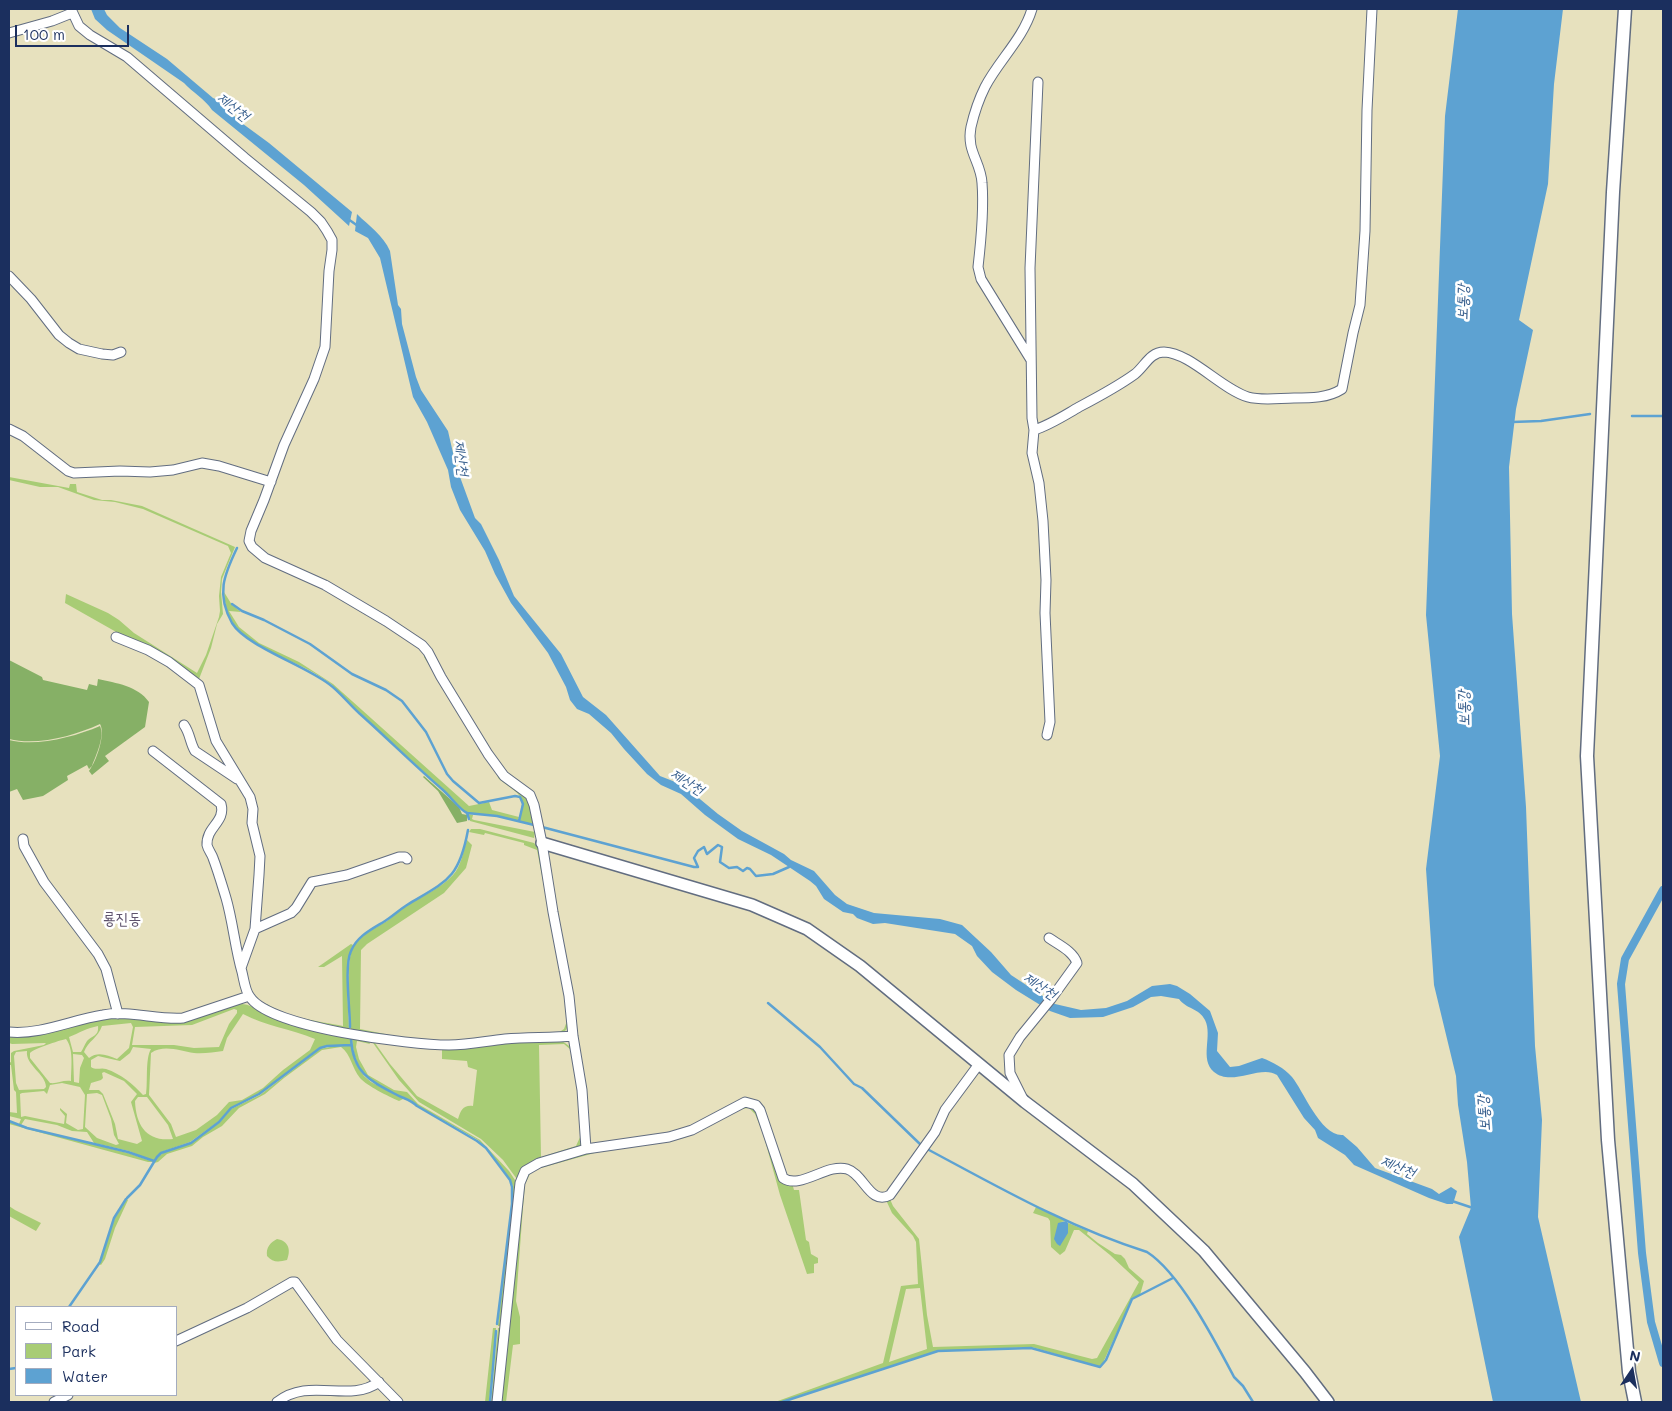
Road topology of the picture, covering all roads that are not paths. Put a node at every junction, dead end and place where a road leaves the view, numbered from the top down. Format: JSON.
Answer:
{"nodes":[{"id":1,"x":1032,"y":9,"type":"edge"},
{"id":2,"x":1372,"y":9,"type":"edge"},
{"id":3,"x":1625,"y":9,"type":"edge"},
{"id":4,"x":72,"y":11,"type":"edge"},
{"id":5,"x":9,"y":33,"type":"edge"},
{"id":6,"x":1038,"y":82,"type":"dead end"},
{"id":7,"x":9,"y":276,"type":"edge"},
{"id":8,"x":121,"y":352,"type":"dead end"},
{"id":9,"x":1031,"y":361,"type":"junction"},
{"id":10,"x":9,"y":429,"type":"edge"},
{"id":11,"x":1034,"y":430,"type":"junction"},
{"id":12,"x":271,"y":482,"type":"junction"},
{"id":13,"x":116,"y":637,"type":"dead end"},
{"id":14,"x":184,"y":725,"type":"dead end"},
{"id":15,"x":1047,"y":735,"type":"dead end"},
{"id":16,"x":153,"y":751,"type":"dead end"},
{"id":17,"x":240,"y":780,"type":"junction"},
{"id":18,"x":23,"y":839,"type":"dead end"},
{"id":19,"x":542,"y":843,"type":"junction"},
{"id":20,"x":407,"y":860,"type":"dead end"},
{"id":21,"x":255,"y":929,"type":"junction"},
{"id":22,"x":1049,"y":938,"type":"dead end"},
{"id":23,"x":241,"y":968,"type":"junction"},
{"id":24,"x":249,"y":996,"type":"junction"},
{"id":25,"x":118,"y":1014,"type":"junction"},
{"id":26,"x":9,"y":1032,"type":"edge"},
{"id":27,"x":573,"y":1036,"type":"junction"},
{"id":28,"x":979,"y":1064,"type":"junction"},
{"id":29,"x":1025,"y":1102,"type":"junction"},
{"id":30,"x":586,"y":1149,"type":"junction"},
{"id":31,"x":178,"y":1341,"type":"edge"},
{"id":32,"x":379,"y":1382,"type":"junction"},
{"id":33,"x":66,"y":1396,"type":"edge"},
{"id":34,"x":54,"y":1402,"type":"edge"},
{"id":35,"x":277,"y":1402,"type":"edge"},
{"id":36,"x":398,"y":1402,"type":"edge"},
{"id":37,"x":497,"y":1402,"type":"edge"},
{"id":38,"x":1328,"y":1402,"type":"edge"},
{"id":39,"x":1635,"y":1402,"type":"edge"}],
"edges":[{"from":1,"to":9,"type":"street"},
{"from":2,"to":11,"type":"street"},
{"from":3,"to":39,"type":"main road"},
{"from":4,"to":5,"type":"street"},
{"from":4,"to":12,"type":"street"},
{"from":6,"to":9,"type":"street"},
{"from":7,"to":8,"type":"street"},
{"from":9,"to":11,"type":"street"},
{"from":10,"to":12,"type":"street"},
{"from":11,"to":15,"type":"street"},
{"from":12,"to":19,"type":"street"},
{"from":13,"to":17,"type":"street"},
{"from":14,"to":17,"type":"street"},
{"from":16,"to":23,"type":"street"},
{"from":17,"to":21,"type":"street"},
{"from":18,"to":25,"type":"street"},
{"from":19,"to":27,"type":"street"},
{"from":19,"to":28,"type":"street"},
{"from":20,"to":21,"type":"street"},
{"from":21,"to":23,"type":"street"},
{"from":22,"to":29,"type":"street"},
{"from":23,"to":24,"type":"street"},
{"from":24,"to":25,"type":"street"},
{"from":24,"to":27,"type":"street"},
{"from":25,"to":26,"type":"street"},
{"from":27,"to":30,"type":"street"},
{"from":28,"to":29,"type":"street"},
{"from":28,"to":30,"type":"street"},
{"from":29,"to":38,"type":"street"},
{"from":30,"to":37,"type":"street"},
{"from":31,"to":32,"type":"street"},
{"from":32,"to":35,"type":"street"},
{"from":32,"to":36,"type":"street"},
{"from":33,"to":34,"type":"street"}]}
